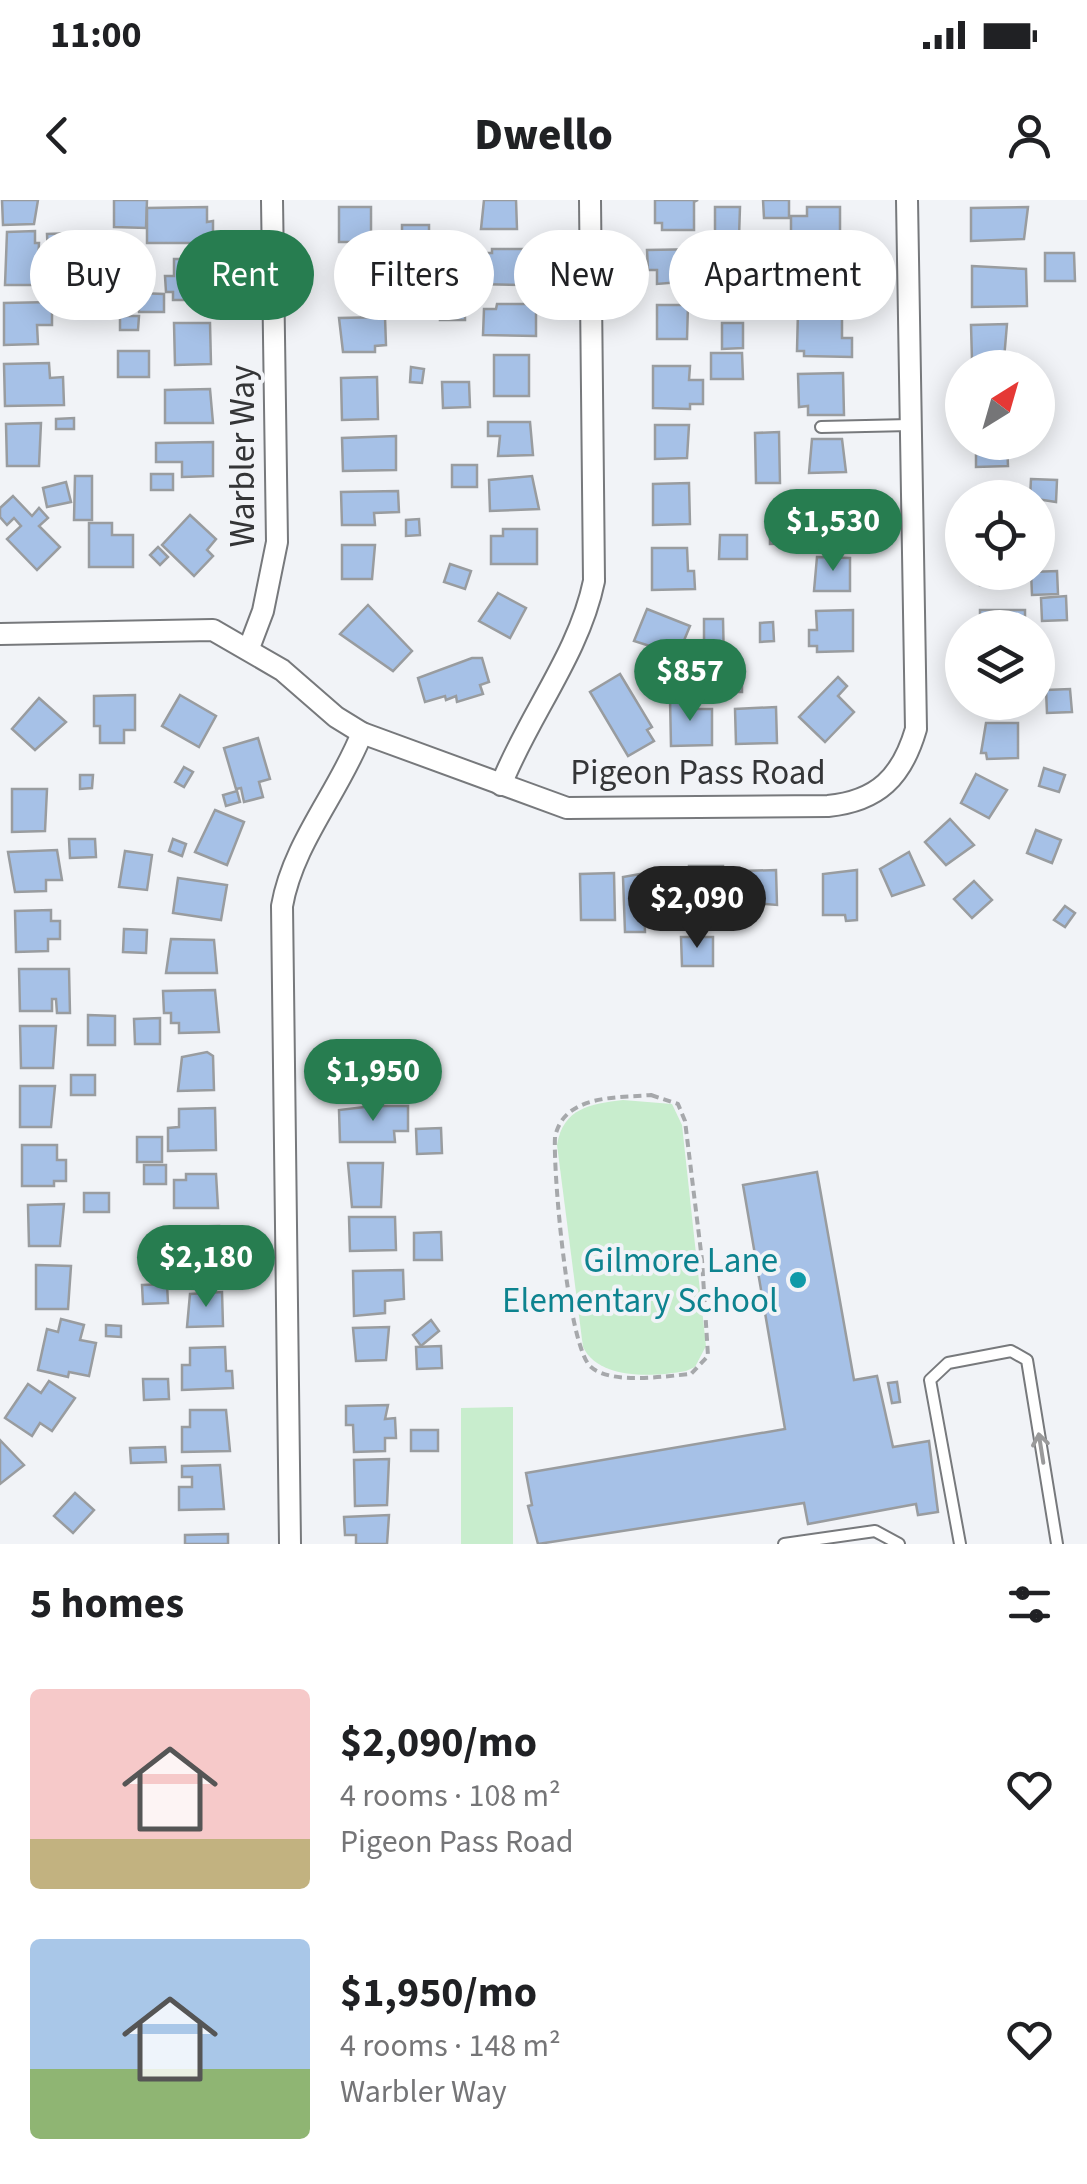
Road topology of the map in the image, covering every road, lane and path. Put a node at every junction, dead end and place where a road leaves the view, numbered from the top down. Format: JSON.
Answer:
{"nodes":[{"id":1,"x":272,"y":200,"type":"edge"},
{"id":2,"x":590,"y":200,"type":"edge"},
{"id":3,"x":907,"y":200,"type":"edge"},
{"id":4,"x":911,"y":425,"type":"junction"},
{"id":5,"x":821,"y":427,"type":"dead end"},
{"id":6,"x":0,"y":634,"type":"edge"},
{"id":7,"x":248,"y":648,"type":"junction"},
{"id":8,"x":362,"y":733,"type":"junction"},
{"id":9,"x":501,"y":785,"type":"junction"},
{"id":10,"x":554,"y":1151,"type":"joint"},
{"id":11,"x":290,"y":1544,"type":"edge"},
{"id":12,"x":784,"y":1544,"type":"edge"},
{"id":13,"x":899,"y":1544,"type":"edge"},
{"id":14,"x":960,"y":1544,"type":"edge"},
{"id":15,"x":1057,"y":1544,"type":"edge"}],
"edges":[{"from":1,"to":7,"type":"street","name":"Warbler Way"},
{"from":2,"to":9,"type":"street"},
{"from":3,"to":4,"type":"street"},
{"from":4,"to":5,"type":"lane"},
{"from":4,"to":9,"type":"street","name":"Pigeon Pass Road"},
{"from":6,"to":7,"type":"street","name":"Pigeon Pass Road"},
{"from":7,"to":8,"type":"street","name":"Pigeon Pass Road"},
{"from":8,"to":9,"type":"street","name":"Pigeon Pass Road"},
{"from":8,"to":11,"type":"street"},
{"from":10,"to":10,"type":"path"},
{"from":12,"to":13,"type":"lane"},
{"from":15,"to":14,"type":"lane","one_way":true}]}
